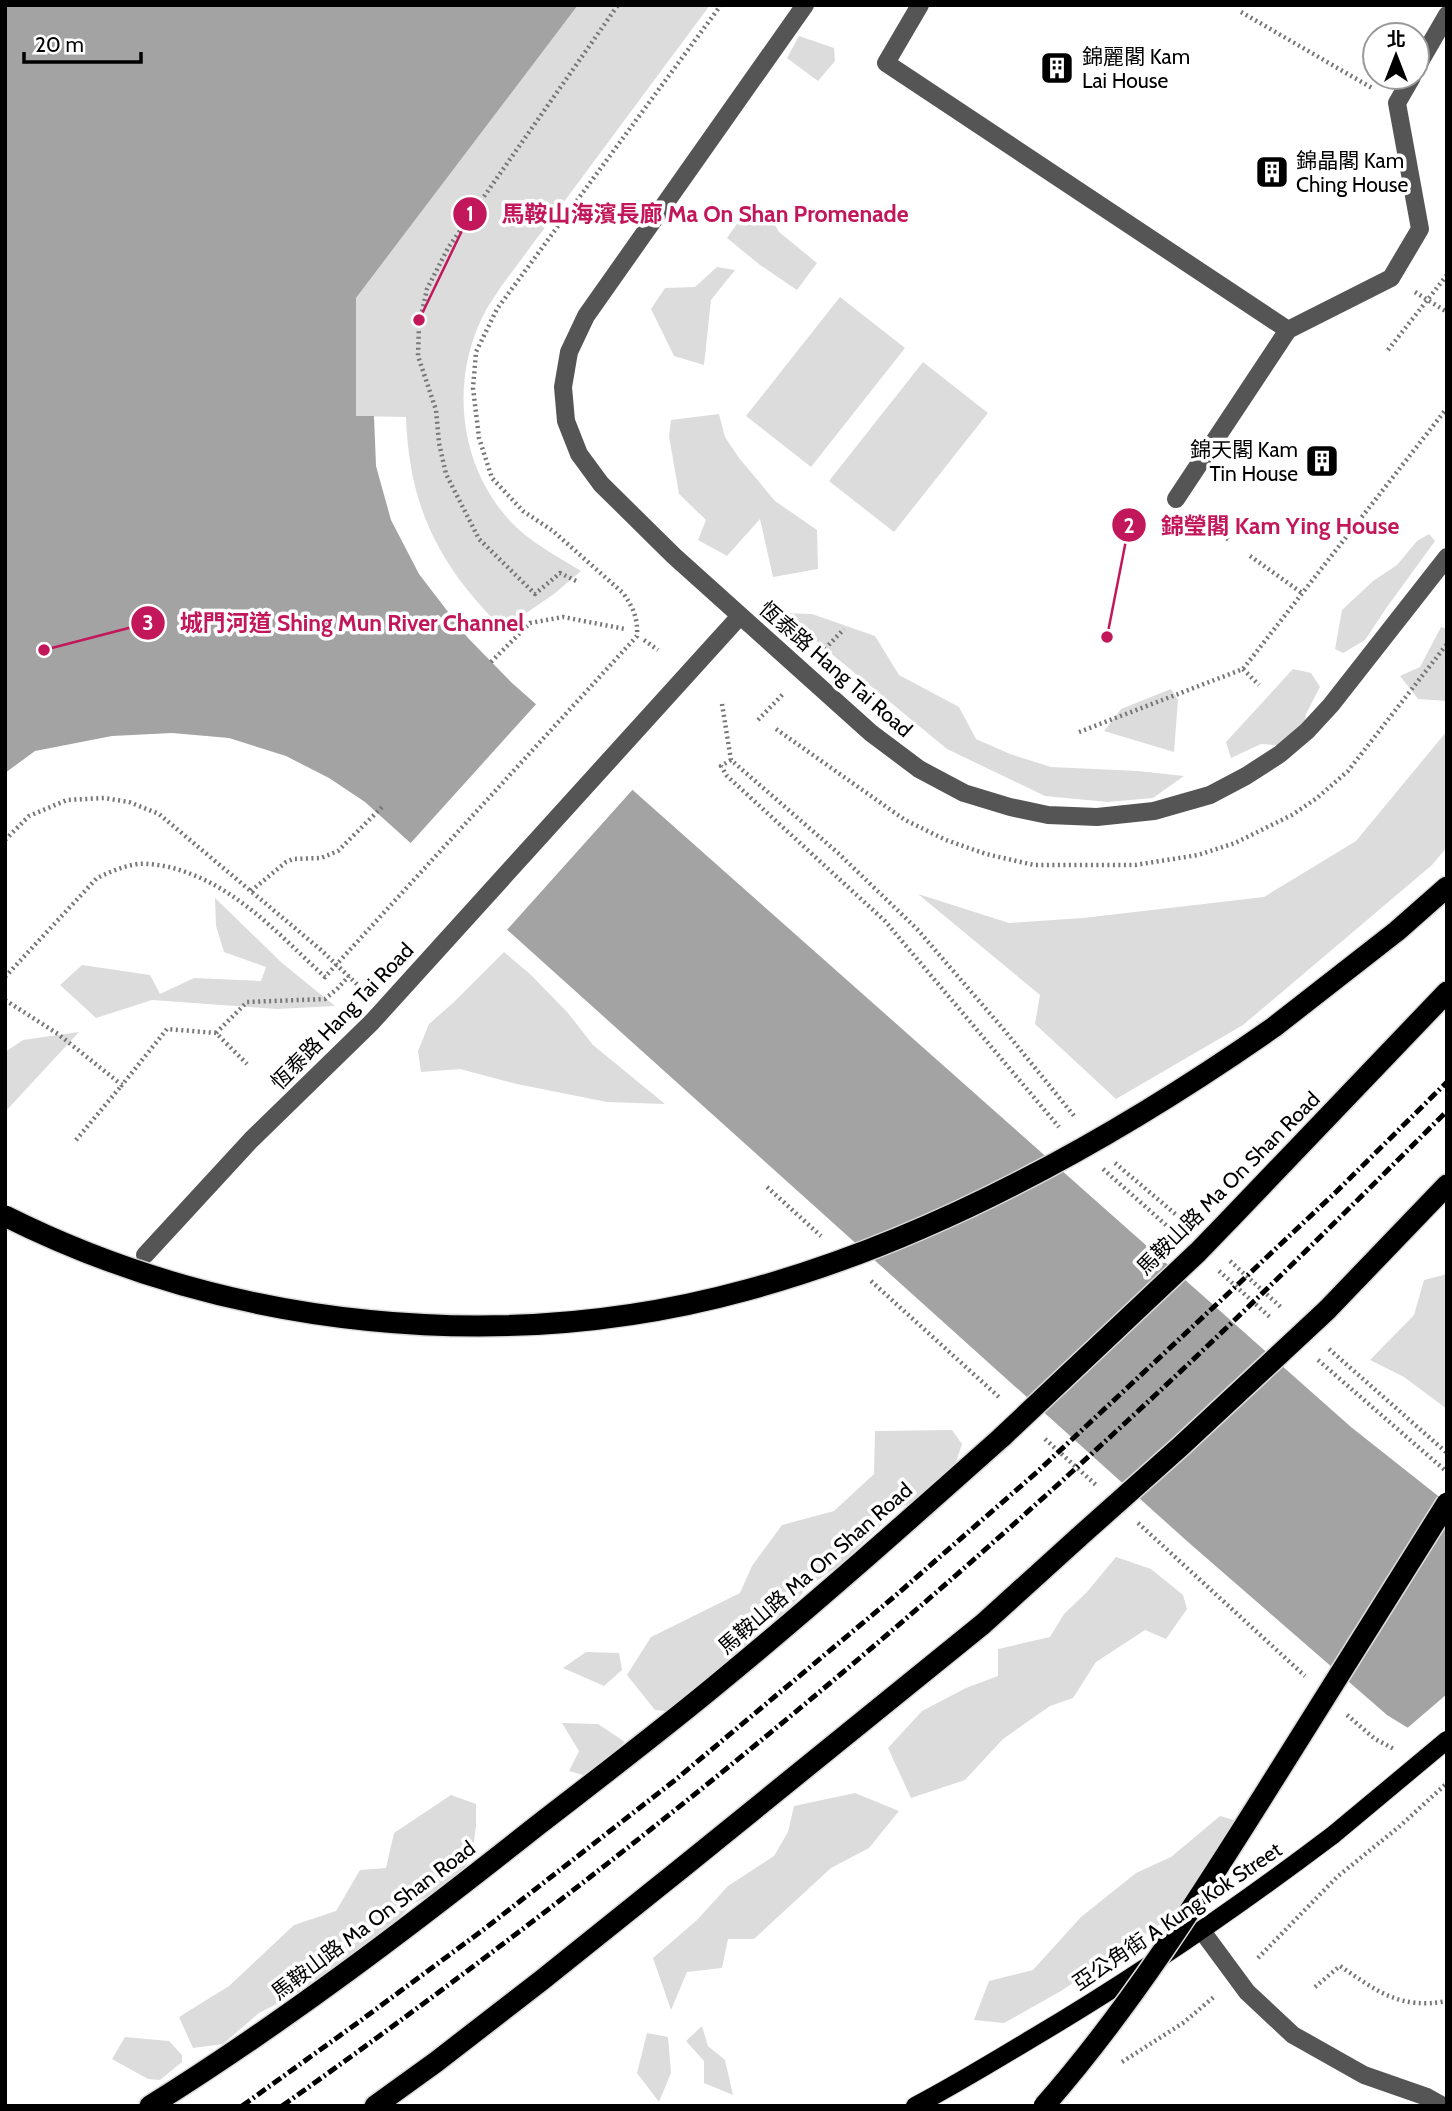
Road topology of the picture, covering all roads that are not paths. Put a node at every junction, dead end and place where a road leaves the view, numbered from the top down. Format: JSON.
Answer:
{"nodes":[{"id":1,"x":805,"y":5,"type":"edge"},
{"id":2,"x":920,"y":5,"type":"edge"},
{"id":3,"x":1447,"y":15,"type":"edge"},
{"id":4,"x":1431,"y":43,"type":"edge"},
{"id":5,"x":1404,"y":91,"type":"edge"},
{"id":6,"x":1288,"y":330,"type":"junction"},
{"id":7,"x":1176,"y":499,"type":"road end"},
{"id":8,"x":1447,"y":557,"type":"edge"},
{"id":9,"x":740,"y":616,"type":"junction"},
{"id":10,"x":1447,"y":887,"type":"edge"},
{"id":11,"x":1447,"y":992,"type":"edge"},
{"id":12,"x":1447,"y":1185,"type":"edge"},
{"id":13,"x":5,"y":1216,"type":"edge"},
{"id":14,"x":145,"y":1255,"type":"dead end"},
{"id":15,"x":1447,"y":1503,"type":"edge"},
{"id":16,"x":1447,"y":1740,"type":"edge"},
{"id":17,"x":1202,"y":1931,"type":"junction"},
{"id":18,"x":1447,"y":2093,"type":"edge"},
{"id":19,"x":1435,"y":2102,"type":"edge"},
{"id":20,"x":150,"y":2106,"type":"edge"},
{"id":21,"x":375,"y":2106,"type":"edge"},
{"id":22,"x":915,"y":2106,"type":"edge"},
{"id":23,"x":1044,"y":2106,"type":"edge"}],
"edges":[{"from":1,"to":9,"type":"street"},
{"from":2,"to":6,"type":"street"},
{"from":3,"to":4,"type":"street"},
{"from":5,"to":6,"type":"street"},
{"from":6,"to":7,"type":"street"},
{"from":8,"to":9,"type":"street","name":"恆泰路 Hang Tai Road"},
{"from":9,"to":14,"type":"street","name":"恆泰路 Hang Tai Road"},
{"from":10,"to":13,"type":"highway","bridge":true},
{"from":11,"to":20,"type":"highway","name":"馬鞍山路 Ma On Shan Road","bridge":true},
{"from":12,"to":21,"type":"highway","bridge":true},
{"from":15,"to":23,"type":"highway","bridge":true},
{"from":16,"to":17,"type":"main road","name":"亞公角街 A Kung Kok Street","bridge":true},
{"from":17,"to":19,"type":"street"},
{"from":17,"to":22,"type":"main road","name":"亞公角街 A Kung Kok Street"},
{"from":18,"to":19,"type":"street"}]}
